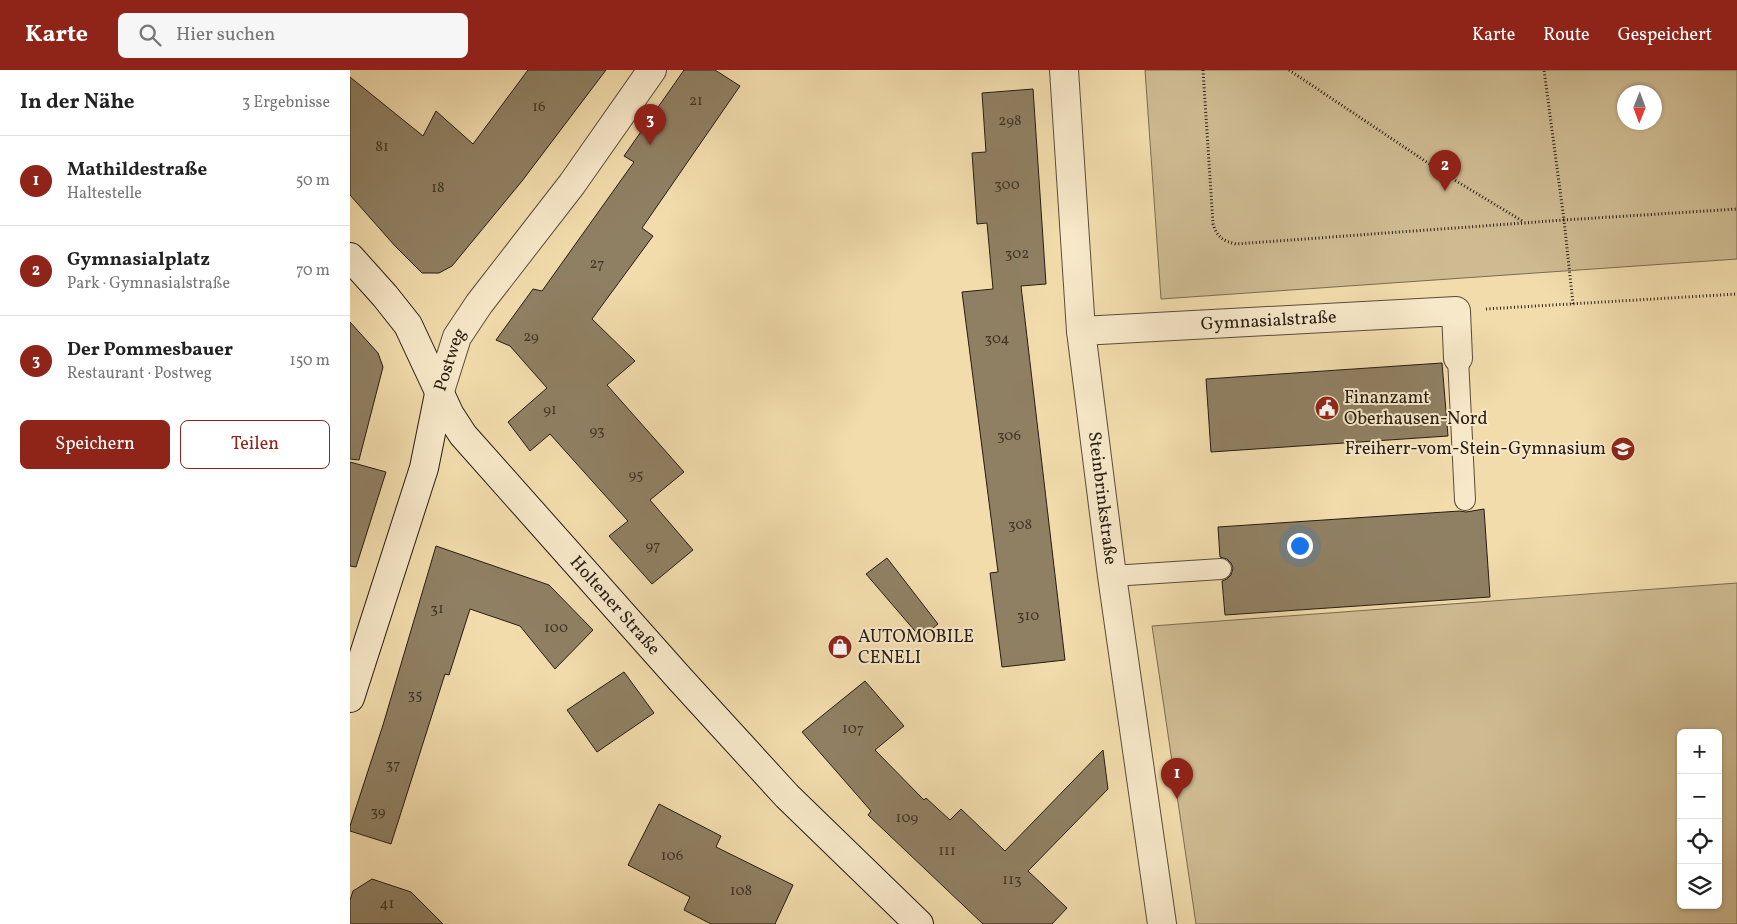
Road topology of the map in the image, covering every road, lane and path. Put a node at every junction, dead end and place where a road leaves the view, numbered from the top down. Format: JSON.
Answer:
{"nodes":[{"id":1,"x":652,"y":70,"type":"edge"},
{"id":2,"x":1064,"y":70,"type":"edge"},
{"id":3,"x":1203,"y":70,"type":"edge"},
{"id":4,"x":1289,"y":70,"type":"edge"},
{"id":5,"x":1544,"y":70,"type":"edge"},
{"id":6,"x":1737,"y":209,"type":"edge"},
{"id":7,"x":1564,"y":220,"type":"junction"},
{"id":8,"x":1525,"y":223,"type":"junction"},
{"id":9,"x":350,"y":258,"type":"edge"},
{"id":10,"x":1737,"y":294,"type":"edge"},
{"id":11,"x":1573,"y":304,"type":"junction"},
{"id":12,"x":1456,"y":311,"type":"junction"},
{"id":13,"x":1081,"y":331,"type":"junction"},
{"id":14,"x":1458,"y":358,"type":"joint"},
{"id":15,"x":440,"y":394,"type":"junction"},
{"id":16,"x":1465,"y":500,"type":"dead end"},
{"id":17,"x":1221,"y":569,"type":"dead end"},
{"id":18,"x":1112,"y":576,"type":"junction"},
{"id":19,"x":350,"y":698,"type":"edge"},
{"id":20,"x":919,"y":924,"type":"edge"},
{"id":21,"x":1162,"y":924,"type":"edge"}],
"edges":[{"from":1,"to":15,"type":"street","name":"Postweg"},
{"from":2,"to":13,"type":"street","name":"Steinbrinkstraße"},
{"from":3,"to":8,"type":"path"},
{"from":4,"to":8,"type":"path"},
{"from":5,"to":7,"type":"path"},
{"from":6,"to":7,"type":"path"},
{"from":7,"to":8,"type":"path"},
{"from":7,"to":11,"type":"path"},
{"from":9,"to":15,"type":"street","name":"Holtener Straße"},
{"from":10,"to":11,"type":"path"},
{"from":11,"to":12,"type":"path"},
{"from":12,"to":13,"type":"street","name":"Gymnasialstraße"},
{"from":12,"to":14,"type":"street"},
{"from":13,"to":18,"type":"street","name":"Steinbrinkstraße"},
{"from":14,"to":16,"type":"lane"},
{"from":15,"to":19,"type":"street","name":"Postweg"},
{"from":15,"to":20,"type":"street","name":"Holtener Straße"},
{"from":17,"to":18,"type":"lane"},
{"from":18,"to":21,"type":"street","name":"Steinbrinkstraße"}]}
